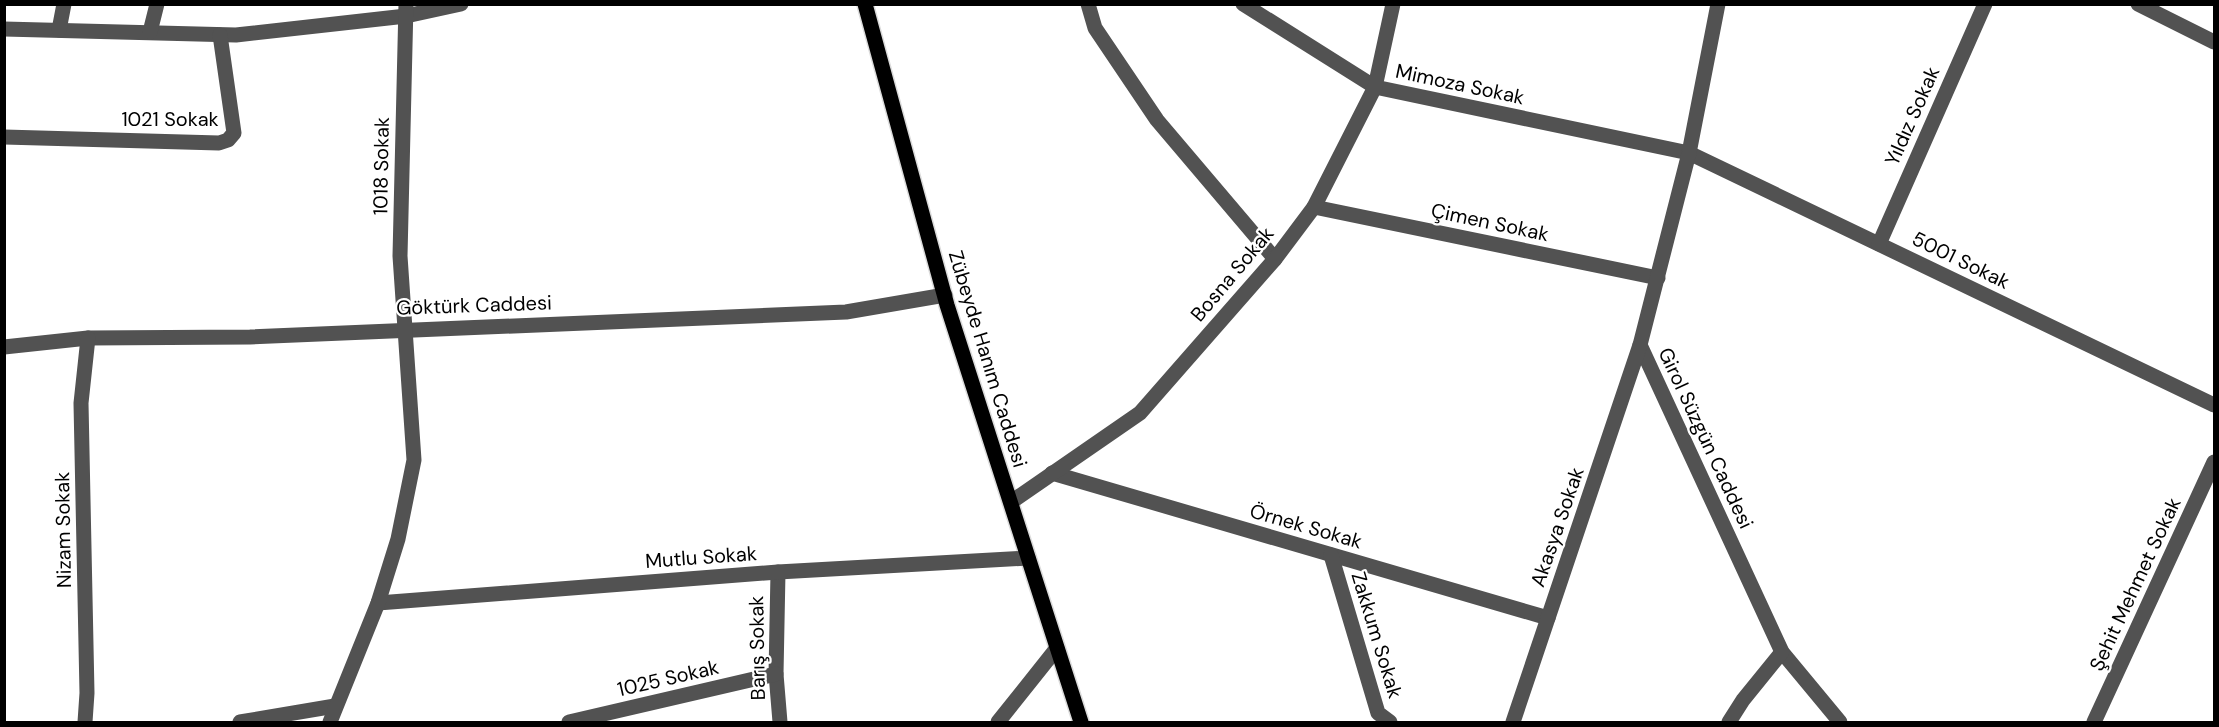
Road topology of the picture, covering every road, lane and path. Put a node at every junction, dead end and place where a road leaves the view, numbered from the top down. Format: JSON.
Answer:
{"nodes":[{"id":1,"x":64,"y":4,"type":"edge"},
{"id":2,"x":157,"y":4,"type":"edge"},
{"id":3,"x":461,"y":4,"type":"edge"},
{"id":4,"x":865,"y":4,"type":"edge"},
{"id":5,"x":1088,"y":4,"type":"edge"},
{"id":6,"x":1243,"y":4,"type":"edge"},
{"id":7,"x":1393,"y":4,"type":"edge"},
{"id":8,"x":1718,"y":4,"type":"edge"},
{"id":9,"x":1985,"y":4,"type":"edge"},
{"id":10,"x":2138,"y":4,"type":"edge"},
{"id":11,"x":406,"y":10,"type":"edge"},
{"id":12,"x":4,"y":29,"type":"edge"},
{"id":13,"x":59,"y":30,"type":"junction"},
{"id":14,"x":150,"y":32,"type":"junction"},
{"id":15,"x":220,"y":35,"type":"junction"},
{"id":16,"x":2214,"y":42,"type":"edge"},
{"id":17,"x":1375,"y":87,"type":"junction"},
{"id":18,"x":4,"y":137,"type":"edge"},
{"id":19,"x":1689,"y":153,"type":"junction"},
{"id":20,"x":1314,"y":207,"type":"junction"},
{"id":21,"x":1879,"y":244,"type":"junction"},
{"id":22,"x":1275,"y":259,"type":"junction"},
{"id":23,"x":1658,"y":278,"type":"junction"},
{"id":24,"x":945,"y":295,"type":"junction"},
{"id":25,"x":404,"y":329,"type":"junction"},
{"id":26,"x":88,"y":338,"type":"junction"},
{"id":27,"x":1640,"y":345,"type":"junction"},
{"id":28,"x":4,"y":347,"type":"edge"},
{"id":29,"x":2214,"y":405,"type":"edge"},
{"id":30,"x":2214,"y":462,"type":"edge"},
{"id":31,"x":1052,"y":473,"type":"junction"},
{"id":32,"x":1011,"y":502,"type":"junction"},
{"id":33,"x":1331,"y":555,"type":"junction"},
{"id":34,"x":1028,"y":558,"type":"junction"},
{"id":35,"x":778,"y":572,"type":"junction"},
{"id":36,"x":378,"y":603,"type":"junction"},
{"id":37,"x":1548,"y":618,"type":"junction"},
{"id":38,"x":1057,"y":648,"type":"junction"},
{"id":39,"x":1782,"y":652,"type":"junction"},
{"id":40,"x":776,"y":674,"type":"junction"},
{"id":41,"x":335,"y":706,"type":"junction"},
{"id":42,"x":85,"y":723,"type":"edge"},
{"id":43,"x":240,"y":723,"type":"edge"},
{"id":44,"x":330,"y":723,"type":"edge"},
{"id":45,"x":569,"y":723,"type":"edge"},
{"id":46,"x":780,"y":723,"type":"edge"},
{"id":47,"x":998,"y":723,"type":"edge"},
{"id":48,"x":1081,"y":723,"type":"edge"},
{"id":49,"x":1390,"y":723,"type":"edge"},
{"id":50,"x":1513,"y":723,"type":"edge"},
{"id":51,"x":1730,"y":723,"type":"edge"},
{"id":52,"x":1840,"y":723,"type":"edge"},
{"id":53,"x":2094,"y":723,"type":"edge"}],
"edges":[{"from":1,"to":13,"type":"street"},
{"from":2,"to":14,"type":"street"},
{"from":3,"to":11,"type":"street"},
{"from":4,"to":24,"type":"main road","name":"Zübeyde Hanım Caddesi"},
{"from":5,"to":22,"type":"street"},
{"from":6,"to":17,"type":"street","name":"Mimoza Sokak"},
{"from":7,"to":17,"type":"street","name":"Bosna Sokak"},
{"from":8,"to":19,"type":"street","name":"Girol Süzgün Caddesi"},
{"from":9,"to":21,"type":"street","name":"Yıldız Sokak"},
{"from":10,"to":16,"type":"street"},
{"from":11,"to":15,"type":"street"},
{"from":11,"to":25,"type":"street","name":"1018 Sokak"},
{"from":12,"to":13,"type":"street"},
{"from":13,"to":14,"type":"street"},
{"from":14,"to":15,"type":"street"},
{"from":15,"to":18,"type":"street","name":"1021 Sokak"},
{"from":17,"to":19,"type":"street","name":"Mimoza Sokak"},
{"from":17,"to":20,"type":"street","name":"Bosna Sokak"},
{"from":19,"to":21,"type":"street","name":"5001 Sokak"},
{"from":19,"to":23,"type":"street","name":"Girol Süzgün Caddesi"},
{"from":20,"to":22,"type":"street","name":"Bosna Sokak"},
{"from":20,"to":23,"type":"street","name":"Çimen Sokak"},
{"from":21,"to":29,"type":"street","name":"5001 Sokak"},
{"from":22,"to":31,"type":"street","name":"Bosna Sokak"},
{"from":23,"to":27,"type":"street","name":"Girol Süzgün Caddesi"},
{"from":24,"to":25,"type":"street","name":"Göktürk Caddesi"},
{"from":24,"to":32,"type":"main road","name":"Zübeyde Hanım Caddesi"},
{"from":25,"to":26,"type":"street","name":"Göktürk Caddesi"},
{"from":25,"to":36,"type":"street","name":"1018 Sokak"},
{"from":26,"to":28,"type":"street","name":"Göktürk Caddesi"},
{"from":26,"to":42,"type":"street","name":"Nizam Sokak"},
{"from":27,"to":37,"type":"street","name":"Akasya Sokak"},
{"from":27,"to":39,"type":"street","name":"Girol Süzgün Caddesi"},
{"from":30,"to":53,"type":"street","name":"Şehit Mehmet Sokak"},
{"from":31,"to":32,"type":"street","name":"Bosna Sokak"},
{"from":31,"to":33,"type":"street","name":"Örnek Sokak"},
{"from":32,"to":34,"type":"main road","name":"Zübeyde Hanım Caddesi"},
{"from":33,"to":37,"type":"street","name":"Örnek Sokak"},
{"from":33,"to":49,"type":"street","name":"Zakkum Sokak"},
{"from":34,"to":35,"type":"street","name":"Mutlu Sokak"},
{"from":34,"to":38,"type":"main road","name":"Zübeyde Hanım Caddesi"},
{"from":35,"to":36,"type":"street","name":"Mutlu Sokak"},
{"from":35,"to":40,"type":"street","name":"Barış Sokak"},
{"from":36,"to":41,"type":"street","name":"1018 Sokak"},
{"from":37,"to":50,"type":"street","name":"Akasya Sokak"},
{"from":38,"to":47,"type":"street"},
{"from":38,"to":48,"type":"main road","name":"Zübeyde Hanım Caddesi"},
{"from":39,"to":51,"type":"street"},
{"from":39,"to":52,"type":"street","name":"Girol Süzgün Caddesi"},
{"from":40,"to":45,"type":"street","name":"1025 Sokak"},
{"from":40,"to":46,"type":"street","name":"Barış Sokak"},
{"from":41,"to":43,"type":"street"},
{"from":41,"to":44,"type":"street","name":"1018 Sokak"}]}
